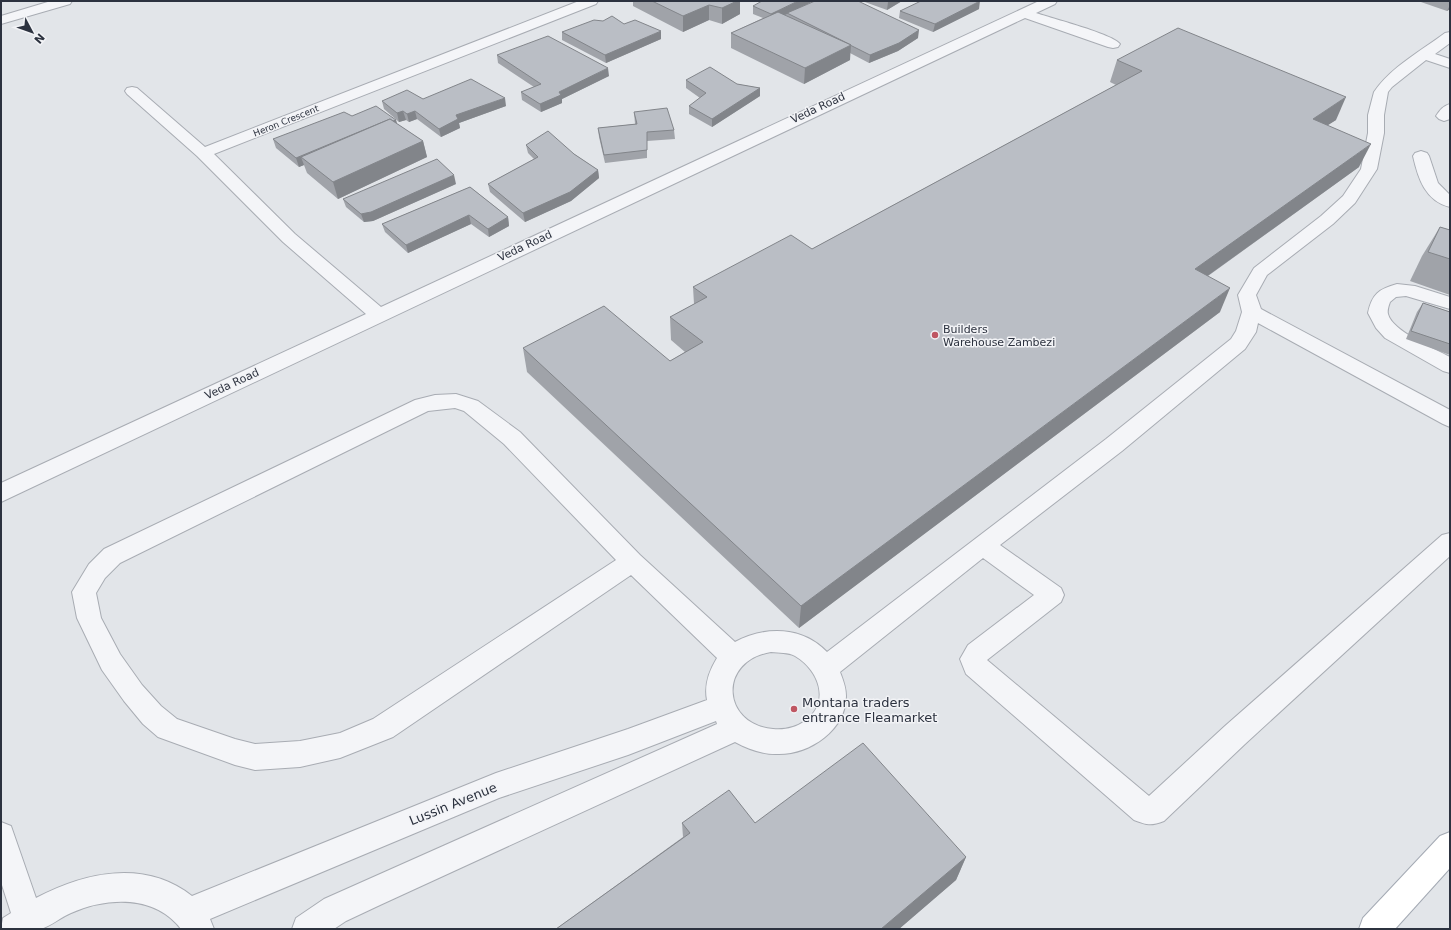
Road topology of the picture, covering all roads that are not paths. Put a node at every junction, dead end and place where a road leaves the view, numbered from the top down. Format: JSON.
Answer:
{"nodes":[{"id":1,"x":65,"y":1,"type":"edge"},
{"id":2,"x":591,"y":1,"type":"edge"},
{"id":3,"x":1050,"y":1,"type":"edge"},
{"id":4,"x":1023,"y":13,"type":"junction"},
{"id":5,"x":1,"y":20,"type":"edge"},
{"id":6,"x":1450,"y":36,"type":"edge"},
{"id":7,"x":1113,"y":44,"type":"dead end"},
{"id":8,"x":1424,"y":55,"type":"junction"},
{"id":9,"x":1450,"y":64,"type":"edge"},
{"id":10,"x":132,"y":91,"type":"dead end"},
{"id":11,"x":203,"y":153,"type":"junction"},
{"id":12,"x":1421,"y":156,"type":"dead end"},
{"id":13,"x":1450,"y":202,"type":"edge"},
{"id":14,"x":1450,"y":303,"type":"edge"},
{"id":15,"x":1252,"y":312,"type":"junction"},
{"id":16,"x":379,"y":315,"type":"junction"},
{"id":17,"x":1450,"y":366,"type":"edge"},
{"id":18,"x":1450,"y":418,"type":"edge"},
{"id":19,"x":1,"y":493,"type":"edge"},
{"id":20,"x":1450,"y":542,"type":"edge"},
{"id":21,"x":983,"y":545,"type":"junction"},
{"id":22,"x":632,"y":562,"type":"junction"},
{"id":23,"x":733,"y":657,"type":"junction"},
{"id":24,"x":826,"y":668,"type":"junction"},
{"id":25,"x":730,"y":717,"type":"junction"},
{"id":26,"x":1,"y":836,"type":"edge"},
{"id":27,"x":1450,"y":846,"type":"edge"},
{"id":28,"x":194,"y":921,"type":"edge"},
{"id":29,"x":21,"y":924,"type":"edge"},
{"id":30,"x":307,"y":929,"type":"edge"},
{"id":31,"x":1374,"y":929,"type":"edge"}],
"edges":[{"from":1,"to":5,"type":"street"},
{"from":2,"to":11,"type":"street","name":"Heron Crescent"},
{"from":3,"to":4,"type":"street","name":"Veda Road"},
{"from":4,"to":7,"type":"street"},
{"from":4,"to":16,"type":"street","name":"Veda Road"},
{"from":6,"to":8,"type":"street"},
{"from":8,"to":9,"type":"street"},
{"from":8,"to":15,"type":"street"},
{"from":10,"to":11,"type":"street"},
{"from":11,"to":16,"type":"street"},
{"from":12,"to":13,"type":"street"},
{"from":14,"to":17,"type":"street"},
{"from":15,"to":18,"type":"street"},
{"from":15,"to":21,"type":"street"},
{"from":16,"to":19,"type":"street","name":"Veda Road"},
{"from":20,"to":21,"type":"street"},
{"from":21,"to":24,"type":"street"},
{"from":22,"to":22,"type":"street"},
{"from":22,"to":23,"type":"street"},
{"from":23,"to":24,"type":"street"},
{"from":23,"to":25,"type":"street"},
{"from":24,"to":25,"type":"street"},
{"from":25,"to":28,"type":"street","name":"Lussin Avenue"},
{"from":25,"to":30,"type":"street"},
{"from":26,"to":29,"type":"street"},
{"from":27,"to":31,"type":"main road"},
{"from":28,"to":29,"type":"street","name":"Lussin Avenue"}]}
